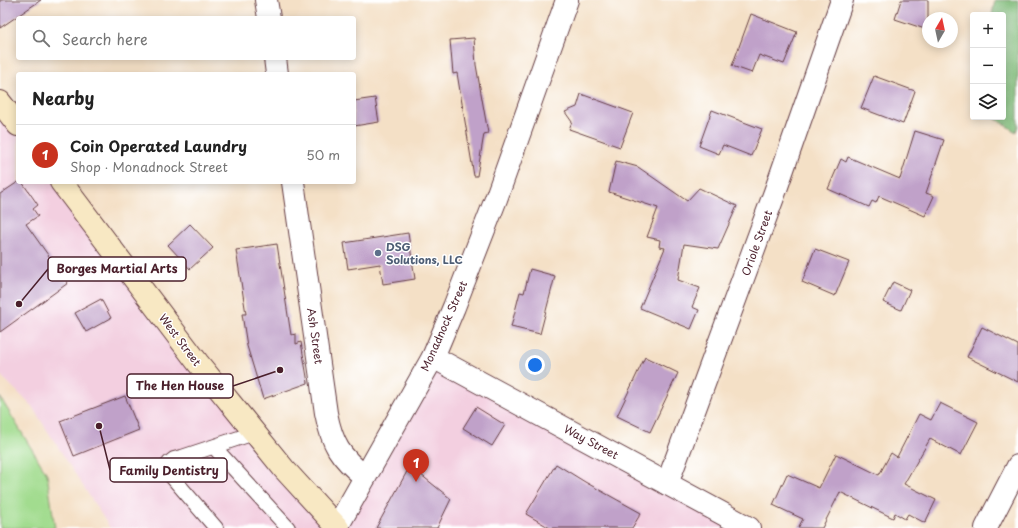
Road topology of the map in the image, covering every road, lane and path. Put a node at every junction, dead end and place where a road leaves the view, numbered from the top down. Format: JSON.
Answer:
{"nodes":[{"id":1,"x":266,"y":0,"type":"edge"},
{"id":2,"x":567,"y":0,"type":"edge"},
{"id":3,"x":842,"y":0,"type":"edge"},
{"id":4,"x":269,"y":16,"type":"edge"},
{"id":5,"x":275,"y":60,"type":"edge"},
{"id":6,"x":277,"y":72,"type":"edge"},
{"id":7,"x":0,"y":102,"type":"edge"},
{"id":8,"x":16,"y":123,"type":"edge"},
{"id":9,"x":63,"y":184,"type":"edge"},
{"id":10,"x":293,"y":184,"type":"edge"},
{"id":11,"x":433,"y":357,"type":"junction"},
{"id":12,"x":254,"y":432,"type":"junction"},
{"id":13,"x":214,"y":447,"type":"junction"},
{"id":14,"x":1018,"y":466,"type":"edge"},
{"id":15,"x":365,"y":477,"type":"junction"},
{"id":16,"x":667,"y":484,"type":"junction"},
{"id":17,"x":216,"y":528,"type":"edge"},
{"id":18,"x":288,"y":528,"type":"edge"},
{"id":19,"x":338,"y":528,"type":"edge"},
{"id":20,"x":749,"y":528,"type":"edge"},
{"id":21,"x":986,"y":528,"type":"edge"}],
"edges":[{"from":1,"to":4,"type":"street"},
{"from":2,"to":11,"type":"street","name":"Monadnock Street"},
{"from":3,"to":16,"type":"street","name":"Oriole Street"},
{"from":5,"to":6,"type":"street"},
{"from":7,"to":8,"type":"main road"},
{"from":9,"to":12,"type":"main road","name":"West Street"},
{"from":10,"to":15,"type":"street","name":"Ash Street"},
{"from":11,"to":15,"type":"street","name":"Monadnock Street"},
{"from":11,"to":16,"type":"street","name":"Way Street"},
{"from":12,"to":13,"type":"lane"},
{"from":12,"to":19,"type":"main road","name":"West Street"},
{"from":13,"to":17,"type":"lane"},
{"from":13,"to":18,"type":"lane"},
{"from":14,"to":21,"type":"street"},
{"from":15,"to":19,"type":"street","name":"Monadnock Street"},
{"from":16,"to":20,"type":"street","name":"Way Street"}]}
